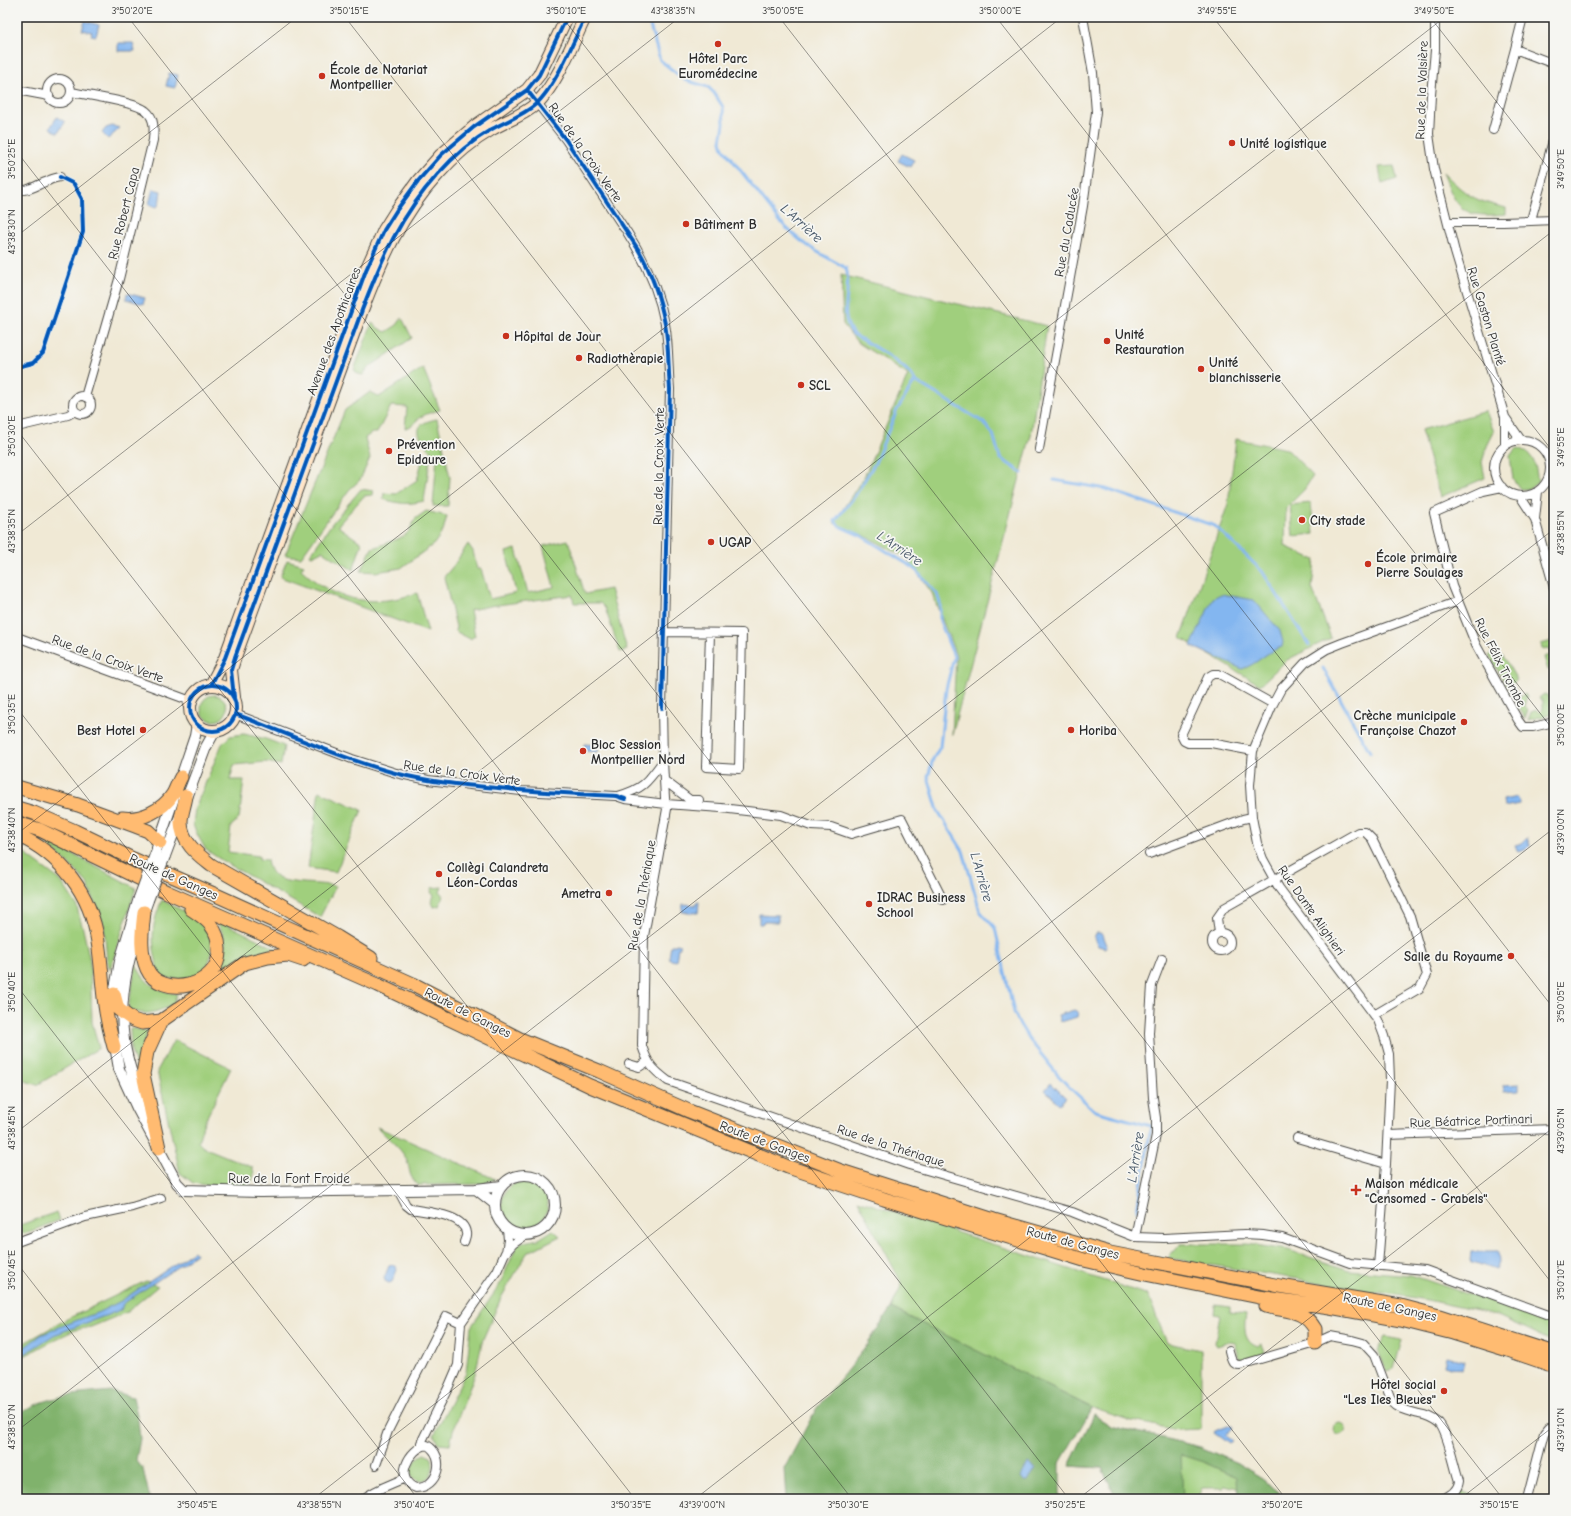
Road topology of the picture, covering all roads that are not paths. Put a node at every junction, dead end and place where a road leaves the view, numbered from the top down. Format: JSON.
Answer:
{"nodes":[{"id":1,"x":567,"y":17,"type":"edge"},
{"id":2,"x":585,"y":17,"type":"edge"},
{"id":3,"x":1083,"y":17,"type":"edge"},
{"id":4,"x":1435,"y":17,"type":"edge"},
{"id":5,"x":1523,"y":17,"type":"edge"},
{"id":6,"x":1515,"y":49,"type":"junction"},
{"id":7,"x":1554,"y":64,"type":"edge"},
{"id":8,"x":17,"y":90,"type":"edge"},
{"id":9,"x":527,"y":90,"type":"junction"},
{"id":10,"x":71,"y":92,"type":"junction"},
{"id":11,"x":49,"y":96,"type":"junction"},
{"id":12,"x":537,"y":104,"type":"junction"},
{"id":13,"x":1493,"y":130,"type":"dead end"},
{"id":14,"x":1554,"y":136,"type":"edge"},
{"id":15,"x":60,"y":177,"type":"dead end"},
{"id":16,"x":17,"y":189,"type":"edge"},
{"id":17,"x":1531,"y":220,"type":"junction"},
{"id":18,"x":1554,"y":220,"type":"edge"},
{"id":19,"x":1448,"y":222,"type":"junction"},
{"id":20,"x":85,"y":397,"type":"junction"},
{"id":21,"x":75,"y":411,"type":"junction"},
{"id":22,"x":1505,"y":417,"type":"junction"},
{"id":23,"x":17,"y":427,"type":"edge"},
{"id":24,"x":1521,"y":440,"type":"junction"},
{"id":25,"x":1505,"y":446,"type":"junction"},
{"id":26,"x":1039,"y":449,"type":"dead end"},
{"id":27,"x":1544,"y":450,"type":"junction"},
{"id":28,"x":1554,"y":451,"type":"edge"},
{"id":29,"x":1552,"y":462,"type":"edge"},
{"id":30,"x":1495,"y":476,"type":"junction"},
{"id":31,"x":1502,"y":487,"type":"junction"},
{"id":32,"x":1483,"y":491,"type":"junction"},
{"id":33,"x":1538,"y":491,"type":"junction"},
{"id":34,"x":1520,"y":496,"type":"junction"},
{"id":35,"x":1535,"y":519,"type":"junction"},
{"id":36,"x":1554,"y":588,"type":"edge"},
{"id":37,"x":1458,"y":601,"type":"junction"},
{"id":38,"x":663,"y":632,"type":"junction"},
{"id":39,"x":710,"y":633,"type":"junction"},
{"id":40,"x":17,"y":637,"type":"edge"},
{"id":41,"x":211,"y":685,"type":"junction"},
{"id":42,"x":234,"y":697,"type":"junction"},
{"id":43,"x":191,"y":701,"type":"junction"},
{"id":44,"x":1273,"y":704,"type":"junction"},
{"id":45,"x":236,"y":714,"type":"junction"},
{"id":46,"x":1554,"y":722,"type":"edge"},
{"id":47,"x":197,"y":724,"type":"junction"},
{"id":48,"x":215,"y":731,"type":"junction"},
{"id":49,"x":1253,"y":751,"type":"junction"},
{"id":50,"x":663,"y":761,"type":"junction"},
{"id":51,"x":181,"y":777,"type":"junction"},
{"id":52,"x":665,"y":781,"type":"junction"},
{"id":53,"x":17,"y":787,"type":"edge"},
{"id":54,"x":186,"y":796,"type":"junction"},
{"id":55,"x":616,"y":796,"type":"junction"},
{"id":56,"x":666,"y":804,"type":"junction"},
{"id":57,"x":17,"y":808,"type":"edge"},
{"id":58,"x":721,"y":808,"type":"junction"},
{"id":59,"x":109,"y":816,"type":"junction"},
{"id":60,"x":1252,"y":817,"type":"junction"},
{"id":61,"x":17,"y":822,"type":"edge"},
{"id":62,"x":17,"y":835,"type":"edge"},
{"id":63,"x":160,"y":851,"type":"junction"},
{"id":64,"x":1149,"y":854,"type":"dead end"},
{"id":65,"x":1275,"y":880,"type":"junction"},
{"id":66,"x":167,"y":892,"type":"junction"},
{"id":67,"x":944,"y":900,"type":"dead end"},
{"id":68,"x":144,"y":902,"type":"junction"},
{"id":69,"x":1219,"y":933,"type":"dead end"},
{"id":70,"x":1162,"y":959,"type":"dead end"},
{"id":71,"x":413,"y":984,"type":"junction"},
{"id":72,"x":378,"y":986,"type":"junction"},
{"id":73,"x":114,"y":994,"type":"junction"},
{"id":74,"x":122,"y":1013,"type":"junction"},
{"id":75,"x":1374,"y":1015,"type":"junction"},
{"id":76,"x":161,"y":1021,"type":"junction"},
{"id":77,"x":114,"y":1047,"type":"junction"},
{"id":78,"x":647,"y":1062,"type":"junction"},
{"id":79,"x":630,"y":1064,"type":"dead end"},
{"id":80,"x":1554,"y":1129,"type":"edge"},
{"id":81,"x":1388,"y":1135,"type":"junction"},
{"id":82,"x":1297,"y":1138,"type":"dead end"},
{"id":83,"x":159,"y":1148,"type":"junction"},
{"id":84,"x":1386,"y":1164,"type":"junction"},
{"id":85,"x":502,"y":1186,"type":"junction"},
{"id":86,"x":476,"y":1189,"type":"junction"},
{"id":87,"x":398,"y":1190,"type":"junction"},
{"id":88,"x":161,"y":1198,"type":"dead end"},
{"id":89,"x":495,"y":1204,"type":"junction"},
{"id":90,"x":507,"y":1229,"type":"junction"},
{"id":91,"x":526,"y":1236,"type":"junction"},
{"id":92,"x":1135,"y":1237,"type":"junction"},
{"id":93,"x":17,"y":1242,"type":"edge"},
{"id":94,"x":464,"y":1242,"type":"dead end"},
{"id":95,"x":505,"y":1253,"type":"junction"},
{"id":96,"x":1378,"y":1266,"type":"junction"},
{"id":97,"x":1259,"y":1296,"type":"junction"},
{"id":98,"x":1554,"y":1317,"type":"edge"},
{"id":99,"x":461,"y":1323,"type":"junction"},
{"id":100,"x":1315,"y":1343,"type":"junction"},
{"id":101,"x":1550,"y":1348,"type":"edge"},
{"id":102,"x":1229,"y":1351,"type":"dead end"},
{"id":103,"x":1554,"y":1366,"type":"edge"},
{"id":104,"x":1554,"y":1427,"type":"edge"},
{"id":105,"x":421,"y":1446,"type":"junction"},
{"id":106,"x":376,"y":1465,"type":"dead end"},
{"id":107,"x":405,"y":1478,"type":"junction"},
{"id":108,"x":363,"y":1499,"type":"edge"},
{"id":109,"x":1441,"y":1499,"type":"edge"},
{"id":110,"x":1527,"y":1499,"type":"edge"}],
"edges":[{"from":1,"to":9,"type":"main road","name":"Avenue des Apothicaires"},
{"from":2,"to":12,"type":"main road","name":"Avenue des Apothicaires"},
{"from":3,"to":26,"type":"street","name":"Rue du Caducée"},
{"from":4,"to":19,"type":"street","name":"Rue de la Valsière"},
{"from":5,"to":6,"type":"street"},
{"from":6,"to":7,"type":"street"},
{"from":6,"to":13,"type":"street"},
{"from":8,"to":11,"type":"street"},
{"from":9,"to":12,"type":"street","name":"Rue de la Croix Verte"},
{"from":9,"to":41,"type":"main road","name":"Avenue des Apothicaires"},
{"from":10,"to":11,"type":"street"},
{"from":10,"to":11,"type":"street"},
{"from":10,"to":20,"type":"street","name":"Rue Robert Capa"},
{"from":12,"to":38,"type":"street","name":"Rue de la Croix Verte"},
{"from":12,"to":42,"type":"main road","name":"Avenue des Apothicaires"},
{"from":14,"to":17,"type":"street"},
{"from":15,"to":16,"type":"street"},
{"from":17,"to":18,"type":"street"},
{"from":17,"to":19,"type":"street"},
{"from":19,"to":22,"type":"street","name":"Rue Gaston Planté"},
{"from":20,"to":21,"type":"street"},
{"from":20,"to":21,"type":"street"},
{"from":21,"to":23,"type":"street"},
{"from":22,"to":24,"type":"street","name":"Rue Gaston Planté"},
{"from":22,"to":25,"type":"street","name":"Rue Gaston Planté"},
{"from":24,"to":25,"type":"street"},
{"from":24,"to":27,"type":"street"},
{"from":25,"to":30,"type":"street"},
{"from":27,"to":28,"type":"street"},
{"from":27,"to":29,"type":"street"},
{"from":29,"to":33,"type":"street"},
{"from":30,"to":31,"type":"street"},
{"from":30,"to":32,"type":"street","name":"Rue Félix Trombe"},
{"from":31,"to":32,"type":"street","name":"Rue Félix Trombe"},
{"from":31,"to":34,"type":"street"},
{"from":32,"to":37,"type":"street","name":"Rue Félix Trombe"},
{"from":33,"to":34,"type":"street"},
{"from":33,"to":35,"type":"street"},
{"from":34,"to":35,"type":"street"},
{"from":35,"to":36,"type":"street"},
{"from":37,"to":44,"type":"street","name":"Rue Dante Alighieri"},
{"from":37,"to":46,"type":"street","name":"Rue Félix Trombe"},
{"from":38,"to":39,"type":"street"},
{"from":38,"to":50,"type":"street","name":"Rue de la Croix Verte"},
{"from":39,"to":39,"type":"street"},
{"from":40,"to":43,"type":"street","name":"Rue de la Croix Verte"},
{"from":41,"to":42,"type":"main road"},
{"from":41,"to":43,"type":"main road","name":"Avenue des Apothicaires"},
{"from":42,"to":45,"type":"main road","name":"Avenue des Apothicaires"},
{"from":43,"to":47,"type":"main road"},
{"from":44,"to":49,"type":"street","name":"Rue Dante Alighieri"},
{"from":44,"to":49,"type":"street"},
{"from":45,"to":48,"type":"main road"},
{"from":45,"to":55,"type":"street","name":"Rue de la Croix Verte"},
{"from":47,"to":48,"type":"main road"},
{"from":47,"to":51,"type":"street"},
{"from":48,"to":54,"type":"street"},
{"from":49,"to":60,"type":"street","name":"Rue Dante Alighieri"},
{"from":50,"to":52,"type":"street","name":"Rue de la Croix Verte"},
{"from":50,"to":55,"type":"street","name":"Rue de la Croix Verte"},
{"from":51,"to":59,"type":"main road"},
{"from":51,"to":63,"type":"street"},
{"from":52,"to":56,"type":"street","name":"Rue de la Croix Verte"},
{"from":52,"to":58,"type":"street","name":"Rue de la Croix Verte"},
{"from":53,"to":59,"type":"main road"},
{"from":54,"to":63,"type":"street"},
{"from":54,"to":71,"type":"main road"},
{"from":55,"to":56,"type":"street","name":"Rue de la Croix Verte"},
{"from":56,"to":58,"type":"street","name":"Rue de la Croix Verte"},
{"from":56,"to":78,"type":"street","name":"Rue de la Thériaque"},
{"from":57,"to":71,"type":"main road","name":"Route de Ganges"},
{"from":58,"to":67,"type":"street","name":"Rue de la Croix Verte"},
{"from":59,"to":63,"type":"main road"},
{"from":60,"to":64,"type":"street"},
{"from":60,"to":65,"type":"street","name":"Rue Dante Alighieri"},
{"from":61,"to":66,"type":"main road","name":"Route de Ganges"},
{"from":62,"to":77,"type":"main road"},
{"from":63,"to":68,"type":"street","bridge":true},
{"from":65,"to":69,"type":"street"},
{"from":65,"to":75,"type":"street","name":"Rue Dante Alighieri"},
{"from":65,"to":75,"type":"street"},
{"from":66,"to":68,"type":"main road"},
{"from":66,"to":72,"type":"main road","name":"Route de Ganges"},
{"from":68,"to":73,"type":"street"},
{"from":68,"to":74,"type":"street"},
{"from":70,"to":92,"type":"street"},
{"from":71,"to":101,"type":"main road","name":"Route de Ganges"},
{"from":72,"to":76,"type":"main road"},
{"from":72,"to":97,"type":"main road","name":"Route de Ganges"},
{"from":73,"to":74,"type":"main road"},
{"from":73,"to":77,"type":"street"},
{"from":74,"to":76,"type":"main road"},
{"from":74,"to":83,"type":"street"},
{"from":75,"to":81,"type":"street","name":"Rue Dante Alighieri"},
{"from":76,"to":83,"type":"main road"},
{"from":77,"to":83,"type":"street"},
{"from":78,"to":79,"type":"street"},
{"from":78,"to":92,"type":"street","name":"Rue de la Thériaque"},
{"from":80,"to":81,"type":"street","name":"Rue Béatrice Portinari"},
{"from":81,"to":84,"type":"street","name":"Rue Dante Alighieri"},
{"from":82,"to":84,"type":"street"},
{"from":83,"to":87,"type":"street","name":"Rue de la Font Froide"},
{"from":84,"to":96,"type":"street","name":"Rue Dante Alighieri"},
{"from":85,"to":86,"type":"street","name":"Rue de la Font Froide"},
{"from":85,"to":89,"type":"street"},
{"from":85,"to":91,"type":"street"},
{"from":86,"to":87,"type":"street","name":"Rue de la Font Froide"},
{"from":86,"to":89,"type":"street"},
{"from":87,"to":94,"type":"street"},
{"from":88,"to":93,"type":"street"},
{"from":89,"to":90,"type":"street"},
{"from":90,"to":91,"type":"street"},
{"from":90,"to":95,"type":"street"},
{"from":91,"to":95,"type":"street"},
{"from":92,"to":96,"type":"street","name":"Rue de la Thériaque"},
{"from":95,"to":99,"type":"street"},
{"from":96,"to":98,"type":"street","name":"Rue de la Thériaque"},
{"from":97,"to":100,"type":"main road"},
{"from":97,"to":103,"type":"main road","name":"Route de Ganges"},
{"from":99,"to":105,"type":"street"},
{"from":99,"to":106,"type":"street"},
{"from":100,"to":102,"type":"street"},
{"from":100,"to":109,"type":"street"},
{"from":104,"to":110,"type":"street"},
{"from":105,"to":107,"type":"street"},
{"from":105,"to":107,"type":"street"},
{"from":107,"to":108,"type":"street"}]}
